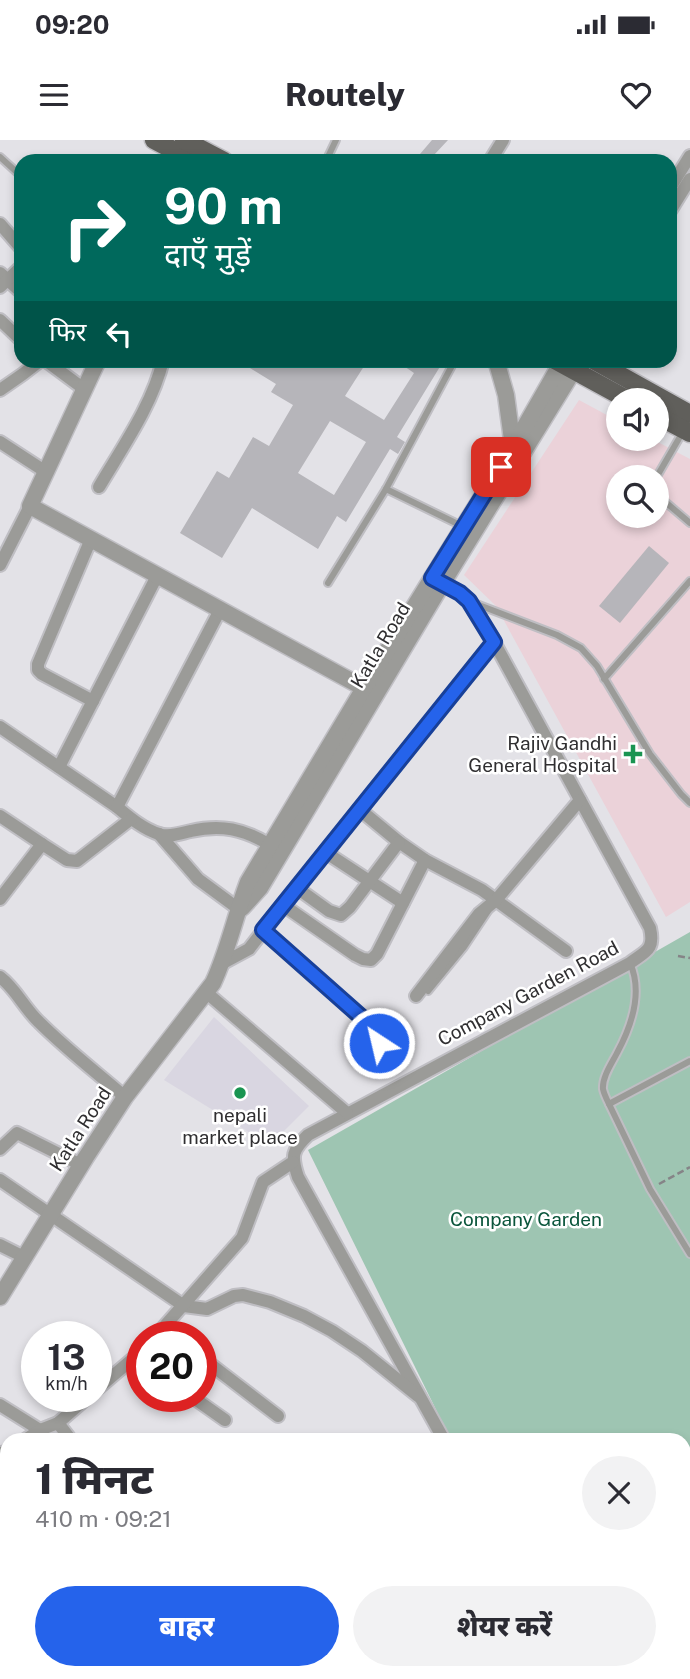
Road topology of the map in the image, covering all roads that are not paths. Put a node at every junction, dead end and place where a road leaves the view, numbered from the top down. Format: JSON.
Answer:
{"nodes":[{"id":1,"x":154,"y":140,"type":"edge"},
{"id":2,"x":184,"y":140,"type":"edge"},
{"id":3,"x":181,"y":154,"type":"edge"},
{"id":4,"x":211,"y":154,"type":"edge"},
{"id":5,"x":690,"y":156,"type":"edge"},
{"id":6,"x":0,"y":157,"type":"edge"},
{"id":7,"x":14,"y":170,"type":"edge"},
{"id":8,"x":677,"y":177,"type":"edge"},
{"id":9,"x":690,"y":179,"type":"edge"},
{"id":10,"x":677,"y":200,"type":"edge"},
{"id":11,"x":0,"y":224,"type":"edge"},
{"id":12,"x":14,"y":240,"type":"edge"},
{"id":13,"x":0,"y":320,"type":"edge"},
{"id":14,"x":14,"y":333,"type":"edge"},
{"id":15,"x":32,"y":368,"type":"edge"},
{"id":16,"x":55,"y":368,"type":"edge"},
{"id":17,"x":94,"y":368,"type":"edge"},
{"id":18,"x":161,"y":368,"type":"edge"},
{"id":19,"x":451,"y":368,"type":"edge"},
{"id":20,"x":498,"y":368,"type":"edge"},
{"id":21,"x":564,"y":368,"type":"edge"},
{"id":22,"x":564,"y":368,"type":"edge"},
{"id":23,"x":575,"y":368,"type":"edge"},
{"id":24,"x":608,"y":368,"type":"edge"},
{"id":25,"x":608,"y":388,"type":"edge"},
{"id":26,"x":85,"y":389,"type":"junction"},
{"id":27,"x":0,"y":390,"type":"edge"},
{"id":28,"x":689,"y":412,"type":"edge"},
{"id":29,"x":669,"y":423,"type":"edge"},
{"id":30,"x":686,"y":434,"type":"edge"},
{"id":31,"x":0,"y":442,"type":"edge"},
{"id":32,"x":513,"y":447,"type":"junction"},
{"id":33,"x":665,"y":465,"type":"edge"},
{"id":34,"x":46,"y":472,"type":"junction"},
{"id":35,"x":100,"y":487,"type":"dead end"},
{"id":36,"x":386,"y":489,"type":"junction"},
{"id":37,"x":30,"y":506,"type":"junction"},
{"id":38,"x":669,"y":506,"type":"edge"},
{"id":39,"x":690,"y":523,"type":"edge"},
{"id":40,"x":469,"y":530,"type":"junction"},
{"id":41,"x":91,"y":540,"type":"junction"},
{"id":42,"x":4,"y":546,"type":"edge"},
{"id":43,"x":0,"y":565,"type":"edge"},
{"id":44,"x":157,"y":576,"type":"junction"},
{"id":45,"x":690,"y":580,"type":"edge"},
{"id":46,"x":437,"y":581,"type":"junction"},
{"id":47,"x":328,"y":583,"type":"dead end"},
{"id":48,"x":469,"y":601,"type":"junction"},
{"id":49,"x":220,"y":610,"type":"junction"},
{"id":50,"x":494,"y":642,"type":"junction"},
{"id":51,"x":604,"y":679,"type":"junction"},
{"id":52,"x":372,"y":683,"type":"junction"},
{"id":53,"x":93,"y":701,"type":"junction"},
{"id":54,"x":0,"y":727,"type":"edge"},
{"id":55,"x":60,"y":767,"type":"junction"},
{"id":56,"x":580,"y":800,"type":"junction"},
{"id":57,"x":690,"y":803,"type":"edge"},
{"id":58,"x":117,"y":807,"type":"junction"},
{"id":59,"x":359,"y":809,"type":"junction"},
{"id":60,"x":0,"y":816,"type":"edge"},
{"id":61,"x":131,"y":819,"type":"junction"},
{"id":62,"x":286,"y":831,"type":"junction"},
{"id":63,"x":159,"y":834,"type":"junction"},
{"id":64,"x":399,"y":842,"type":"junction"},
{"id":65,"x":42,"y":844,"type":"junction"},
{"id":66,"x":270,"y":845,"type":"junction"},
{"id":67,"x":325,"y":852,"type":"junction"},
{"id":68,"x":425,"y":860,"type":"junction"},
{"id":69,"x":370,"y":881,"type":"junction"},
{"id":70,"x":297,"y":888,"type":"junction"},
{"id":71,"x":1,"y":896,"type":"edge"},
{"id":72,"x":496,"y":900,"type":"junction"},
{"id":73,"x":403,"y":903,"type":"junction"},
{"id":74,"x":283,"y":905,"type":"junction"},
{"id":75,"x":238,"y":911,"type":"junction"},
{"id":76,"x":263,"y":930,"type":"junction"},
{"id":77,"x":566,"y":951,"type":"dead end"},
{"id":78,"x":223,"y":963,"type":"junction"},
{"id":79,"x":630,"y":963,"type":"junction"},
{"id":80,"x":0,"y":977,"type":"edge"},
{"id":81,"x":206,"y":993,"type":"junction"},
{"id":82,"x":422,"y":993,"type":"dead end"},
{"id":83,"x":389,"y":1055,"type":"dead end"},
{"id":84,"x":690,"y":1061,"type":"edge"},
{"id":85,"x":125,"y":1097,"type":"junction"},
{"id":86,"x":609,"y":1104,"type":"junction"},
{"id":87,"x":347,"y":1114,"type":"junction"},
{"id":88,"x":0,"y":1149,"type":"edge"},
{"id":89,"x":293,"y":1162,"type":"junction"},
{"id":90,"x":81,"y":1165,"type":"junction"},
{"id":91,"x":0,"y":1180,"type":"edge"},
{"id":92,"x":50,"y":1215,"type":"junction"},
{"id":93,"x":0,"y":1245,"type":"edge"},
{"id":94,"x":690,"y":1254,"type":"edge"},
{"id":95,"x":24,"y":1257,"type":"junction"},
{"id":96,"x":0,"y":1297,"type":"edge"},
{"id":97,"x":184,"y":1306,"type":"junction"},
{"id":98,"x":170,"y":1321,"type":"edge"},
{"id":99,"x":126,"y":1367,"type":"edge"},
{"id":100,"x":217,"y":1369,"type":"edge"},
{"id":101,"x":112,"y":1378,"type":"edge"},
{"id":102,"x":422,"y":1399,"type":"junction"},
{"id":103,"x":0,"y":1405,"type":"edge"},
{"id":104,"x":71,"y":1412,"type":"edge"},
{"id":105,"x":214,"y":1412,"type":"edge"},
{"id":106,"x":278,"y":1416,"type":"dead end"},
{"id":107,"x":225,"y":1420,"type":"dead end"},
{"id":108,"x":58,"y":1423,"type":"junction"},
{"id":109,"x":40,"y":1430,"type":"junction"},
{"id":110,"x":36,"y":1433,"type":"edge"},
{"id":111,"x":66,"y":1433,"type":"edge"},
{"id":112,"x":440,"y":1433,"type":"edge"}],
"edges":[{"from":1,"to":3,"type":"main road"},
{"from":2,"to":4,"type":"main road"},
{"from":5,"to":8,"type":"street"},
{"from":6,"to":7,"type":"lane"},
{"from":9,"to":10,"type":"street"},
{"from":11,"to":12,"type":"street"},
{"from":13,"to":14,"type":"street"},
{"from":15,"to":27,"type":"street"},
{"from":16,"to":26,"type":"street"},
{"from":17,"to":26,"type":"street"},
{"from":18,"to":35,"type":"street"},
{"from":19,"to":36,"type":"lane"},
{"from":20,"to":32,"type":"street"},
{"from":21,"to":32,"type":"street","name":"Katla Road"},
{"from":22,"to":40,"type":"street","name":"Katla Road"},
{"from":23,"to":25,"type":"main road"},
{"from":24,"to":28,"type":"main road"},
{"from":26,"to":34,"type":"street"},
{"from":29,"to":30,"type":"main road"},
{"from":30,"to":33,"type":"lane"},
{"from":31,"to":34,"type":"street"},
{"from":32,"to":40,"type":"street","name":"Katla Road"},
{"from":34,"to":37,"type":"street"},
{"from":36,"to":40,"type":"lane"},
{"from":36,"to":47,"type":"lane"},
{"from":37,"to":41,"type":"street"},
{"from":37,"to":42,"type":"street"},
{"from":38,"to":39,"type":"lane"},
{"from":40,"to":46,"type":"street","name":"Katla Road"},
{"from":41,"to":44,"type":"street"},
{"from":41,"to":53,"type":"street"},
{"from":42,"to":43,"type":"street"},
{"from":44,"to":49,"type":"street"},
{"from":44,"to":53,"type":"street"},
{"from":45,"to":51,"type":"lane"},
{"from":46,"to":48,"type":"street","name":"Company Garden Road"},
{"from":46,"to":52,"type":"street","name":"Katla Road"},
{"from":48,"to":50,"type":"street","name":"Company Garden Road"},
{"from":48,"to":51,"type":"lane"},
{"from":49,"to":52,"type":"street"},
{"from":49,"to":58,"type":"street"},
{"from":50,"to":56,"type":"street","name":"Company Garden Road"},
{"from":50,"to":59,"type":"street"},
{"from":51,"to":57,"type":"lane"},
{"from":52,"to":62,"type":"street","name":"Katla Road"},
{"from":53,"to":55,"type":"street"},
{"from":54,"to":55,"type":"street"},
{"from":55,"to":58,"type":"street"},
{"from":56,"to":72,"type":"street"},
{"from":56,"to":79,"type":"street","name":"Company Garden Road"},
{"from":58,"to":61,"type":"street"},
{"from":59,"to":64,"type":"street"},
{"from":59,"to":67,"type":"street"},
{"from":60,"to":65,"type":"street"},
{"from":61,"to":63,"type":"street"},
{"from":61,"to":65,"type":"street"},
{"from":62,"to":66,"type":"street","name":"Katla Road"},
{"from":62,"to":75,"type":"street","name":"Katla Road"},
{"from":63,"to":66,"type":"street"},
{"from":63,"to":75,"type":"street"},
{"from":64,"to":68,"type":"street"},
{"from":64,"to":69,"type":"street"},
{"from":65,"to":71,"type":"street"},
{"from":66,"to":75,"type":"street","name":"Katla Road"},
{"from":67,"to":69,"type":"street"},
{"from":67,"to":70,"type":"street"},
{"from":68,"to":72,"type":"street"},
{"from":68,"to":73,"type":"street"},
{"from":69,"to":70,"type":"street"},
{"from":69,"to":73,"type":"street"},
{"from":70,"to":74,"type":"street"},
{"from":72,"to":77,"type":"street"},
{"from":72,"to":82,"type":"street"},
{"from":73,"to":74,"type":"street"},
{"from":74,"to":76,"type":"street"},
{"from":75,"to":78,"type":"street","name":"Katla Road"},
{"from":76,"to":78,"type":"street"},
{"from":76,"to":83,"type":"lane"},
{"from":78,"to":81,"type":"street","name":"Katla Road"},
{"from":79,"to":86,"type":"lane"},
{"from":79,"to":87,"type":"street","name":"Company Garden Road"},
{"from":80,"to":85,"type":"street"},
{"from":81,"to":85,"type":"street","name":"Katla Road"},
{"from":81,"to":87,"type":"street"},
{"from":84,"to":86,"type":"lane"},
{"from":85,"to":90,"type":"street","name":"Katla Road"},
{"from":86,"to":94,"type":"lane"},
{"from":87,"to":89,"type":"street","name":"Company Garden Road"},
{"from":88,"to":90,"type":"street"},
{"from":89,"to":97,"type":"street"},
{"from":89,"to":102,"type":"street"},
{"from":90,"to":92,"type":"street","name":"Katla Road"},
{"from":91,"to":92,"type":"street"},
{"from":92,"to":95,"type":"street","name":"Katla Road"},
{"from":92,"to":97,"type":"street"},
{"from":93,"to":95,"type":"street"},
{"from":95,"to":96,"type":"street","name":"Katla Road"},
{"from":97,"to":98,"type":"street"},
{"from":97,"to":102,"type":"street"},
{"from":99,"to":101,"type":"street"},
{"from":100,"to":106,"type":"street"},
{"from":102,"to":112,"type":"street"},
{"from":103,"to":109,"type":"street"},
{"from":104,"to":108,"type":"street"},
{"from":105,"to":107,"type":"street"},
{"from":108,"to":109,"type":"street"},
{"from":108,"to":111,"type":"street"},
{"from":109,"to":110,"type":"street"}]}
